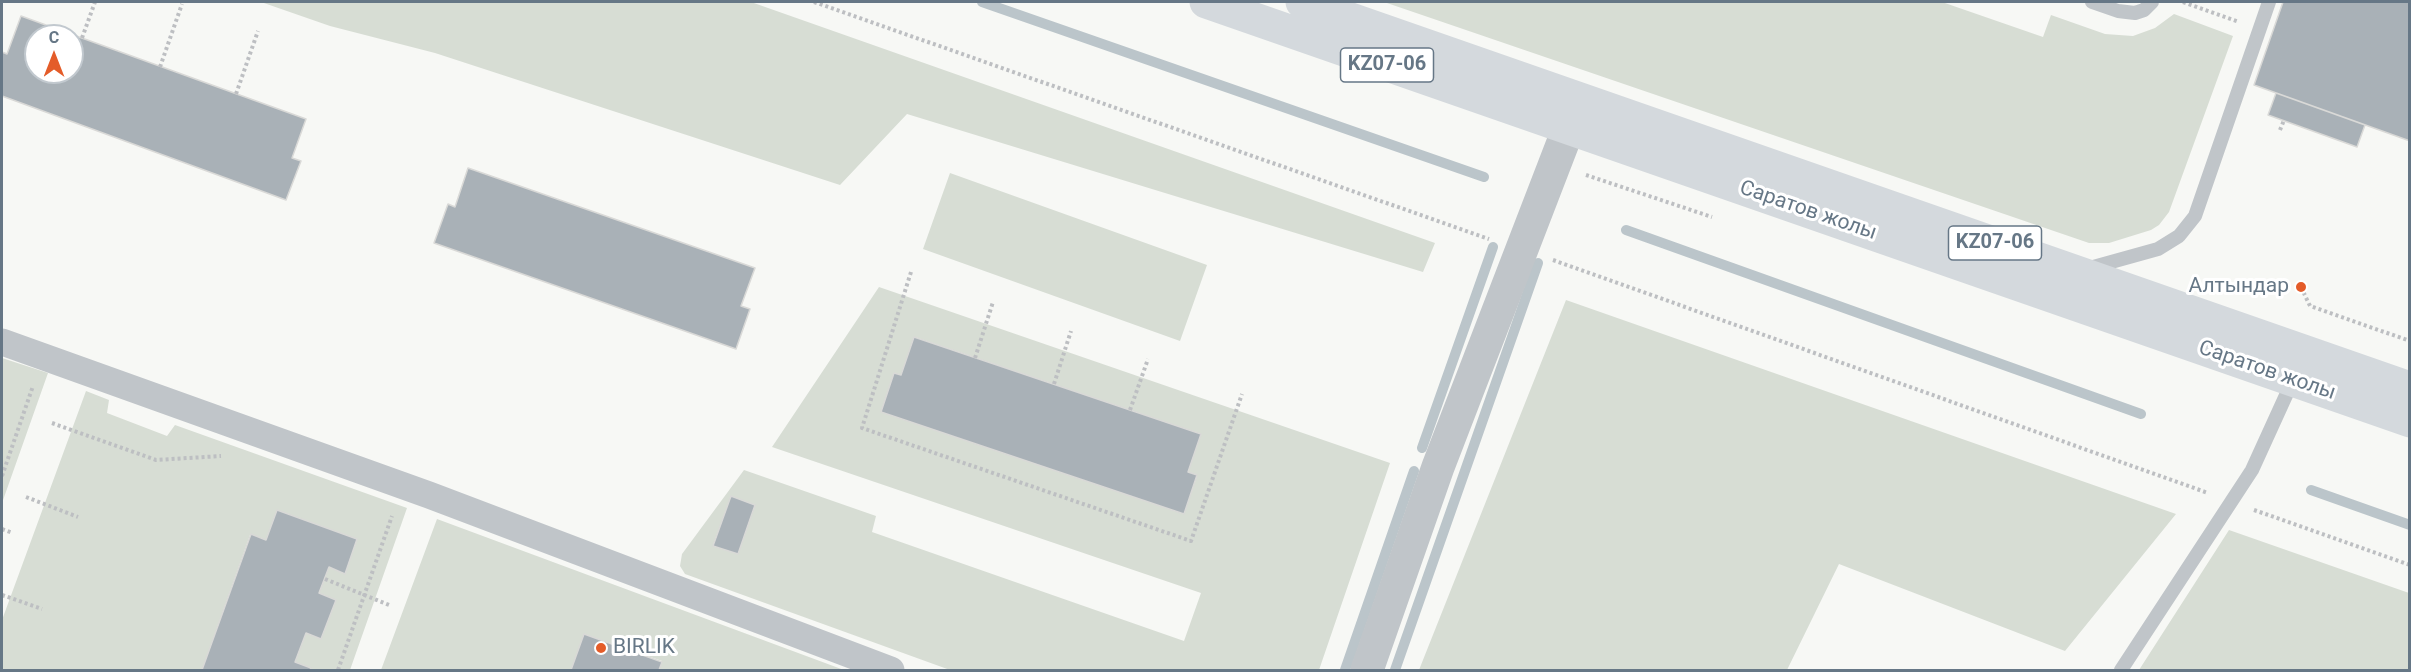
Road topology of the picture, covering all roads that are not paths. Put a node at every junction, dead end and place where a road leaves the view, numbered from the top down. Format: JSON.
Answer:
{"nodes":[{"id":1,"x":1206,"y":2,"type":"edge"},
{"id":2,"x":1302,"y":2,"type":"edge"},
{"id":3,"x":2092,"y":2,"type":"edge"},
{"id":4,"x":2152,"y":2,"type":"edge"},
{"id":5,"x":2269,"y":2,"type":"edge"},
{"id":6,"x":1574,"y":113,"type":"junction"},
{"id":7,"x":2077,"y":272,"type":"junction"},
{"id":8,"x":2,"y":342,"type":"edge"},
{"id":9,"x":2293,"y":380,"type":"junction"},
{"id":10,"x":2409,"y":388,"type":"edge"},
{"id":11,"x":2409,"y":421,"type":"edge"},
{"id":12,"x":881,"y":669,"type":"edge"},
{"id":13,"x":1367,"y":670,"type":"edge"},
{"id":14,"x":2121,"y":670,"type":"edge"}],
"edges":[{"from":1,"to":6,"type":"main road","name":"Саратов жолы","number":"KZ07-06"},
{"from":2,"to":6,"type":"main road","name":"Саратов жолы","number":"KZ07-06"},
{"from":3,"to":4,"type":"lane"},
{"from":5,"to":7,"type":"lane"},
{"from":6,"to":7,"type":"main road","name":"Саратов жолы","number":"KZ07-06"},
{"from":6,"to":9,"type":"main road","name":"Саратов жолы","number":"KZ07-06"},
{"from":6,"to":13,"type":"street"},
{"from":7,"to":10,"type":"main road","name":"Саратов жолы","number":"KZ07-06"},
{"from":8,"to":12,"type":"street"},
{"from":9,"to":11,"type":"main road","name":"Саратов жолы","number":"KZ07-06"},
{"from":9,"to":14,"type":"lane"}]}
